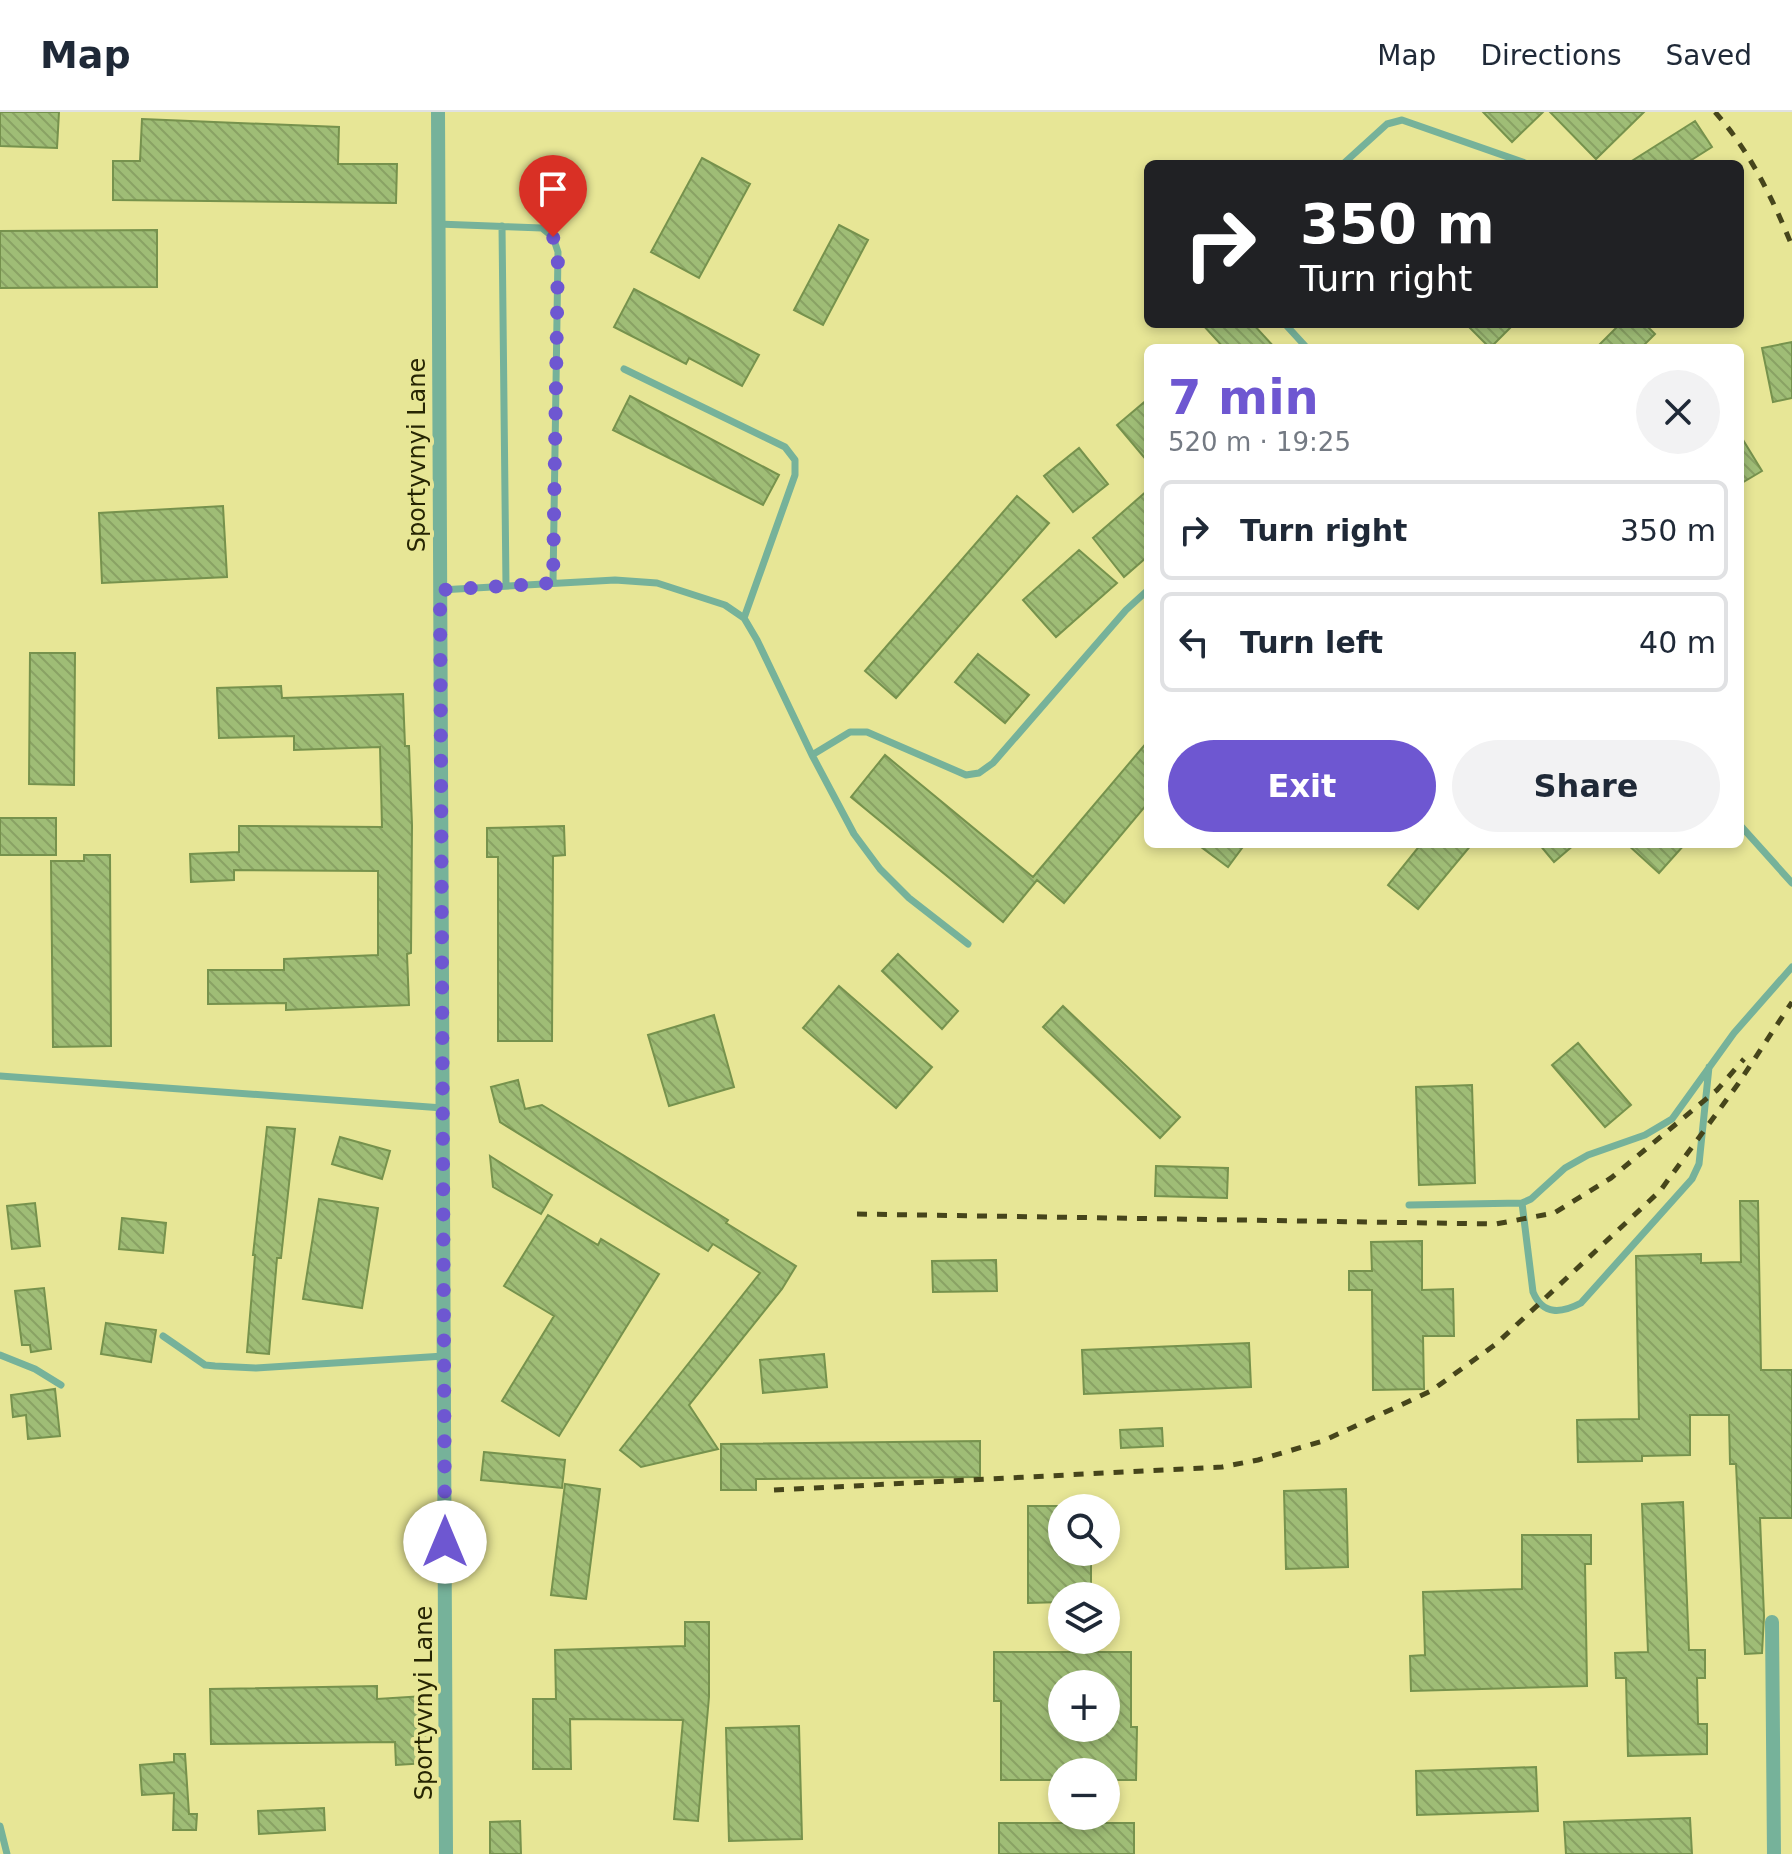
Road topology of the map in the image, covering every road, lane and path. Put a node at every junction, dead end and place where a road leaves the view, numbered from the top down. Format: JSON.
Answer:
{"nodes":[{"id":1,"x":438,"y":112,"type":"edge"},
{"id":2,"x":1347,"y":160,"type":"edge"},
{"id":3,"x":1517,"y":160,"type":"edge"},
{"id":4,"x":438,"y":224,"type":"junction"},
{"id":5,"x":502,"y":226,"type":"junction"},
{"id":6,"x":1289,"y":328,"type":"edge"},
{"id":7,"x":1303,"y":344,"type":"edge"},
{"id":8,"x":624,"y":369,"type":"dead end"},
{"id":9,"x":553,"y":583,"type":"junction"},
{"id":10,"x":506,"y":586,"type":"junction"},
{"id":11,"x":440,"y":590,"type":"junction"},
{"id":12,"x":1144,"y":594,"type":"edge"},
{"id":13,"x":744,"y":618,"type":"junction"},
{"id":14,"x":812,"y":755,"type":"junction"},
{"id":15,"x":1744,"y":829,"type":"edge"},
{"id":16,"x":1792,"y":883,"type":"edge"},
{"id":17,"x":968,"y":944,"type":"dead end"},
{"id":18,"x":1792,"y":967,"type":"edge"},
{"id":19,"x":1709,"y":1066,"type":"junction"},
{"id":20,"x":0,"y":1076,"type":"edge"},
{"id":21,"x":443,"y":1108,"type":"junction"},
{"id":22,"x":1522,"y":1203,"type":"junction"},
{"id":23,"x":1409,"y":1205,"type":"dead end"},
{"id":24,"x":163,"y":1336,"type":"dead end"},
{"id":25,"x":0,"y":1355,"type":"edge"},
{"id":26,"x":444,"y":1356,"type":"junction"},
{"id":27,"x":61,"y":1385,"type":"dead end"},
{"id":28,"x":1772,"y":1622,"type":"dead end"},
{"id":29,"x":0,"y":1826,"type":"edge"},
{"id":30,"x":7,"y":1854,"type":"edge"},
{"id":31,"x":446,"y":1854,"type":"edge"},
{"id":32,"x":1774,"y":1854,"type":"edge"}],
"edges":[{"from":1,"to":4,"type":"street","name":"Sportyvnyi Lane"},
{"from":2,"to":3,"type":"lane"},
{"from":4,"to":5,"type":"lane"},
{"from":4,"to":11,"type":"street","name":"Sportyvnyi Lane"},
{"from":5,"to":9,"type":"lane"},
{"from":5,"to":10,"type":"lane"},
{"from":6,"to":7,"type":"lane"},
{"from":8,"to":13,"type":"lane"},
{"from":9,"to":10,"type":"lane"},
{"from":9,"to":13,"type":"lane"},
{"from":10,"to":11,"type":"lane"},
{"from":11,"to":21,"type":"street","name":"Sportyvnyi Lane"},
{"from":12,"to":14,"type":"lane"},
{"from":13,"to":14,"type":"lane"},
{"from":14,"to":17,"type":"lane"},
{"from":15,"to":16,"type":"lane"},
{"from":18,"to":19,"type":"lane"},
{"from":19,"to":22,"type":"lane"},
{"from":19,"to":22,"type":"lane"},
{"from":20,"to":21,"type":"lane"},
{"from":21,"to":26,"type":"street","name":"Sportyvnyi Lane"},
{"from":22,"to":23,"type":"lane"},
{"from":24,"to":26,"type":"lane"},
{"from":25,"to":27,"type":"lane"},
{"from":26,"to":31,"type":"street","name":"Sportyvnyi Lane"},
{"from":28,"to":32,"type":"street"},
{"from":29,"to":30,"type":"lane"}]}
